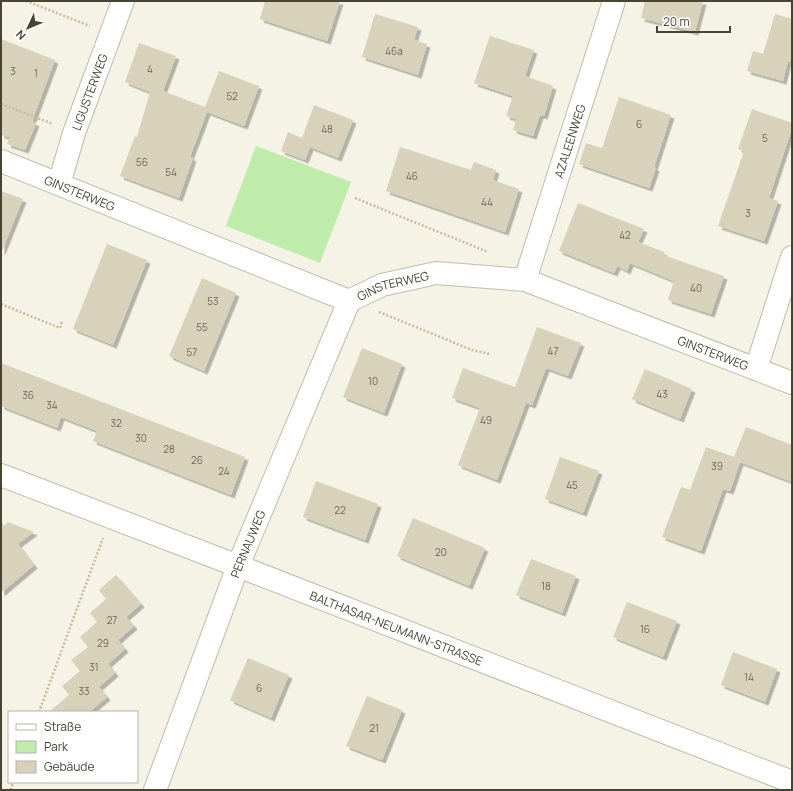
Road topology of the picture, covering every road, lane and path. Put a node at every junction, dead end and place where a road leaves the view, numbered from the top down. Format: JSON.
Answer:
{"nodes":[{"id":1,"x":26,"y":1,"type":"edge"},
{"id":2,"x":123,"y":1,"type":"edge"},
{"id":3,"x":614,"y":1,"type":"edge"},
{"id":4,"x":110,"y":34,"type":"junction"},
{"id":5,"x":1,"y":104,"type":"edge"},
{"id":6,"x":74,"y":133,"type":"junction"},
{"id":7,"x":1,"y":161,"type":"edge"},
{"id":8,"x":59,"y":184,"type":"junction"},
{"id":9,"x":355,"y":198,"type":"dead end"},
{"id":10,"x":489,"y":252,"type":"dead end"},
{"id":11,"x":792,"y":257,"type":"edge"},
{"id":12,"x":525,"y":280,"type":"junction"},
{"id":13,"x":349,"y":300,"type":"junction"},
{"id":14,"x":1,"y":304,"type":"edge"},
{"id":15,"x":62,"y":322,"type":"dead end"},
{"id":16,"x":490,"y":354,"type":"dead end"},
{"id":17,"x":756,"y":369,"type":"junction"},
{"id":18,"x":792,"y":383,"type":"edge"},
{"id":19,"x":1,"y":475,"type":"edge"},
{"id":20,"x":110,"y":517,"type":"junction"},
{"id":21,"x":238,"y":566,"type":"junction"},
{"id":22,"x":39,"y":711,"type":"edge"},
{"id":23,"x":792,"y":782,"type":"edge"},
{"id":24,"x":154,"y":790,"type":"edge"}],
"edges":[{"from":1,"to":4,"type":"path"},
{"from":2,"to":4,"type":"street","name":"LIGUSTERWEG"},
{"from":3,"to":12,"type":"street","name":"AZALEENWEG"},
{"from":4,"to":6,"type":"street","name":"LIGUSTERWEG"},
{"from":5,"to":6,"type":"path"},
{"from":6,"to":8,"type":"street","name":"LIGUSTERWEG"},
{"from":7,"to":8,"type":"street","name":"GINSTERWEG"},
{"from":8,"to":13,"type":"street","name":"GINSTERWEG"},
{"from":9,"to":10,"type":"path"},
{"from":11,"to":17,"type":"street"},
{"from":12,"to":13,"type":"street","name":"GINSTERWEG"},
{"from":12,"to":17,"type":"street","name":"GINSTERWEG"},
{"from":13,"to":16,"type":"path"},
{"from":13,"to":21,"type":"street","name":"PERNAUWEG"},
{"from":14,"to":15,"type":"path"},
{"from":17,"to":18,"type":"street","name":"GINSTERWEG"},
{"from":19,"to":20,"type":"street","name":"BALTHASAR-NEUMANN-STRASSE"},
{"from":20,"to":21,"type":"street","name":"BALTHASAR-NEUMANN-STRASSE"},
{"from":20,"to":22,"type":"path"},
{"from":21,"to":23,"type":"street","name":"BALTHASAR-NEUMANN-STRASSE"},
{"from":21,"to":24,"type":"street","name":"PERNAUWEG"}]}
